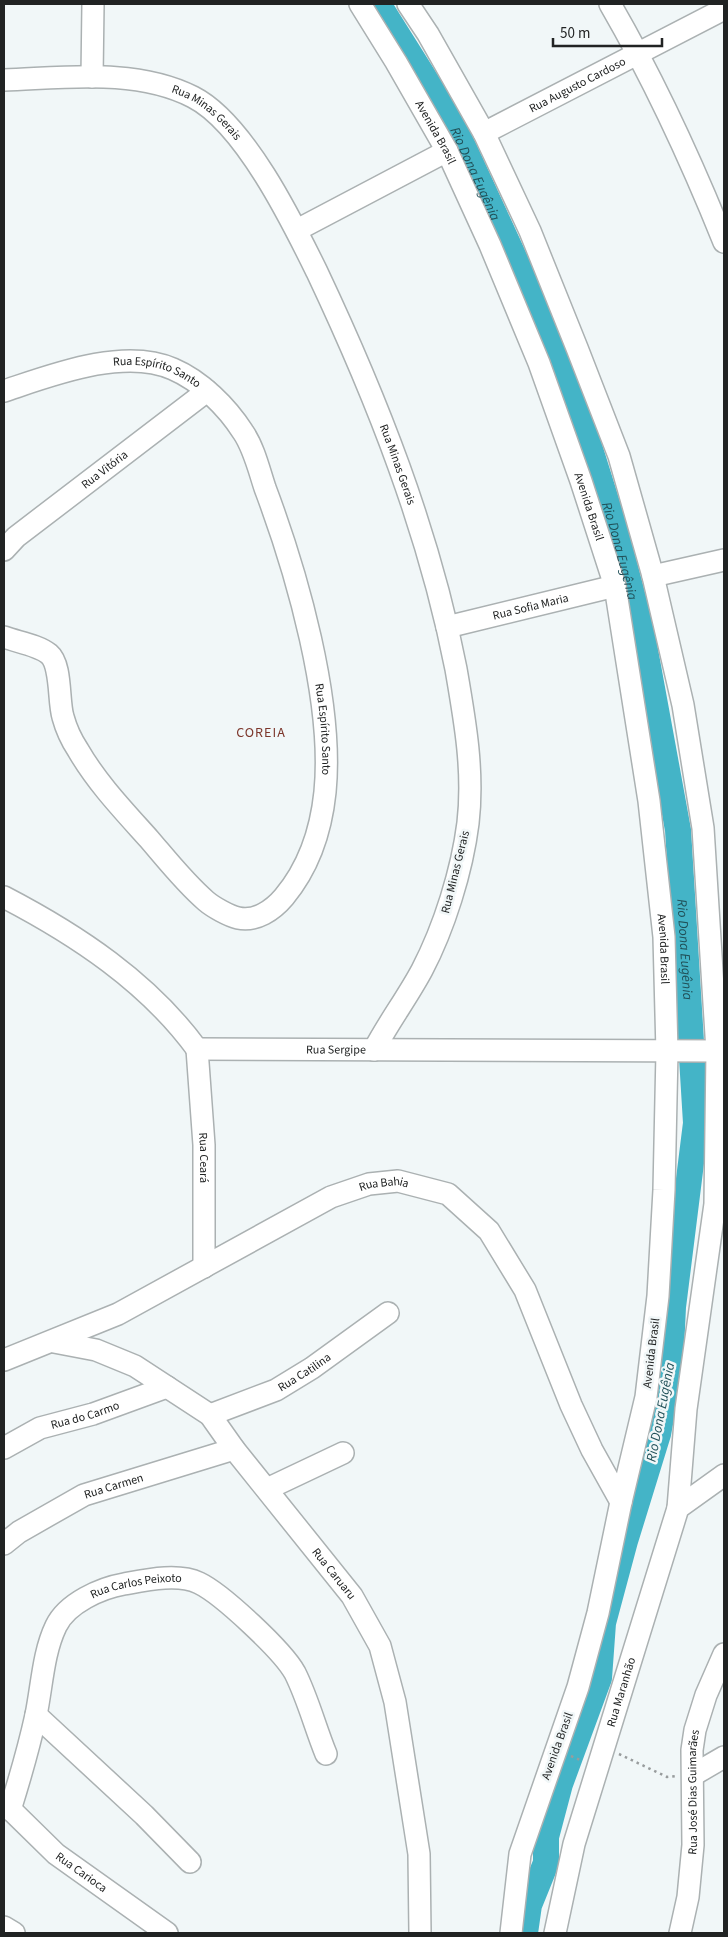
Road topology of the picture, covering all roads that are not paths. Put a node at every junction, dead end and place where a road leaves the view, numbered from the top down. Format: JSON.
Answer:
{"nodes":[{"id":1,"x":93,"y":4,"type":"edge"},
{"id":2,"x":360,"y":4,"type":"edge"},
{"id":3,"x":408,"y":4,"type":"edge"},
{"id":4,"x":610,"y":4,"type":"edge"},
{"id":5,"x":724,"y":9,"type":"edge"},
{"id":6,"x":639,"y":54,"type":"junction"},
{"id":7,"x":92,"y":77,"type":"junction"},
{"id":8,"x":4,"y":80,"type":"edge"},
{"id":9,"x":484,"y":133,"type":"junction"},
{"id":10,"x":446,"y":151,"type":"junction"},
{"id":11,"x":297,"y":230,"type":"junction"},
{"id":12,"x":724,"y":242,"type":"edge"},
{"id":13,"x":4,"y":391,"type":"edge"},
{"id":14,"x":207,"y":391,"type":"junction"},
{"id":15,"x":4,"y":550,"type":"edge"},
{"id":16,"x":724,"y":560,"type":"edge"},
{"id":17,"x":653,"y":576,"type":"junction"},
{"id":18,"x":615,"y":586,"type":"junction"},
{"id":19,"x":448,"y":627,"type":"junction"},
{"id":20,"x":4,"y":637,"type":"edge"},
{"id":21,"x":4,"y":897,"type":"edge"},
{"id":22,"x":197,"y":1049,"type":"junction"},
{"id":23,"x":374,"y":1050,"type":"junction"},
{"id":24,"x":717,"y":1051,"type":"edge"},
{"id":25,"x":674,"y":1052,"type":"junction"},
{"id":26,"x":204,"y":1267,"type":"junction"},
{"id":27,"x":388,"y":1313,"type":"dead end"},
{"id":28,"x":54,"y":1342,"type":"junction"},
{"id":29,"x":4,"y":1360,"type":"edge"},
{"id":30,"x":166,"y":1387,"type":"junction"},
{"id":31,"x":210,"y":1416,"type":"junction"},
{"id":32,"x":4,"y":1448,"type":"edge"},
{"id":33,"x":234,"y":1449,"type":"junction"},
{"id":34,"x":343,"y":1453,"type":"dead end"},
{"id":35,"x":724,"y":1475,"type":"edge"},
{"id":36,"x":268,"y":1489,"type":"junction"},
{"id":37,"x":621,"y":1502,"type":"junction"},
{"id":38,"x":678,"y":1508,"type":"junction"},
{"id":39,"x":4,"y":1544,"type":"edge"},
{"id":40,"x":724,"y":1654,"type":"edge"},
{"id":41,"x":36,"y":1716,"type":"junction"},
{"id":42,"x":326,"y":1754,"type":"dead end"},
{"id":43,"x":724,"y":1757,"type":"edge"},
{"id":44,"x":693,"y":1775,"type":"junction"},
{"id":45,"x":7,"y":1806,"type":"edge"},
{"id":46,"x":190,"y":1862,"type":"dead end"},
{"id":47,"x":138,"y":1925,"type":"edge"},
{"id":48,"x":4,"y":1927,"type":"edge"},
{"id":49,"x":14,"y":1933,"type":"edge"},
{"id":50,"x":166,"y":1933,"type":"edge"},
{"id":51,"x":420,"y":1933,"type":"edge"},
{"id":52,"x":511,"y":1933,"type":"edge"},
{"id":53,"x":555,"y":1933,"type":"edge"},
{"id":54,"x":680,"y":1933,"type":"edge"}],
"edges":[{"from":1,"to":7,"type":"street"},
{"from":2,"to":10,"type":"street","name":"Avenida Brasil"},
{"from":3,"to":9,"type":"street"},
{"from":4,"to":6,"type":"street"},
{"from":5,"to":6,"type":"street","name":"Rua Augusto Cardoso"},
{"from":6,"to":9,"type":"street","name":"Rua Augusto Cardoso"},
{"from":6,"to":12,"type":"street"},
{"from":7,"to":8,"type":"street","name":"Rua Minas Gerais"},
{"from":7,"to":11,"type":"street","name":"Rua Minas Gerais"},
{"from":9,"to":17,"type":"street"},
{"from":10,"to":11,"type":"street"},
{"from":10,"to":18,"type":"street","name":"Avenida Brasil"},
{"from":11,"to":19,"type":"street","name":"Rua Minas Gerais"},
{"from":13,"to":14,"type":"street","name":"Rua Espírito Santo"},
{"from":14,"to":15,"type":"street","name":"Rua Vitória"},
{"from":14,"to":20,"type":"street","name":"Rua Espírito Santo"},
{"from":16,"to":17,"type":"street"},
{"from":17,"to":24,"type":"street"},
{"from":18,"to":19,"type":"street","name":"Rua Sofia Maria"},
{"from":18,"to":25,"type":"street","name":"Avenida Brasil"},
{"from":19,"to":23,"type":"street","name":"Rua Minas Gerais"},
{"from":21,"to":22,"type":"street"},
{"from":22,"to":23,"type":"street","name":"Rua Sergipe"},
{"from":22,"to":26,"type":"street","name":"Rua Ceará"},
{"from":23,"to":25,"type":"street","name":"Rua Sergipe"},
{"from":24,"to":25,"type":"street","name":"Rua Sergipe"},
{"from":24,"to":38,"type":"street"},
{"from":25,"to":37,"type":"street","name":"Avenida Brasil"},
{"from":26,"to":28,"type":"street","name":"Rua Bahia"},
{"from":26,"to":37,"type":"street","name":"Rua Bahia"},
{"from":27,"to":31,"type":"street","name":"Rua Catilina"},
{"from":28,"to":29,"type":"street","name":"Rua Bahia"},
{"from":28,"to":30,"type":"street","name":"Rua Caruaru"},
{"from":30,"to":31,"type":"street","name":"Rua Caruaru"},
{"from":30,"to":32,"type":"street","name":"Rua do Carmo"},
{"from":31,"to":33,"type":"street","name":"Rua Caruaru"},
{"from":33,"to":36,"type":"street","name":"Rua Caruaru"},
{"from":33,"to":39,"type":"street","name":"Rua Carmen"},
{"from":34,"to":36,"type":"street"},
{"from":35,"to":38,"type":"street"},
{"from":36,"to":51,"type":"street","name":"Rua Caruaru"},
{"from":37,"to":52,"type":"street","name":"Avenida Brasil"},
{"from":38,"to":53,"type":"street","name":"Rua Maranhão"},
{"from":40,"to":44,"type":"street","name":"Rua José Dias Guimarães"},
{"from":41,"to":42,"type":"street","name":"Rua Carlos Peixoto"},
{"from":41,"to":45,"type":"street","name":"Rua Carlos Peixoto"},
{"from":41,"to":46,"type":"street"},
{"from":43,"to":44,"type":"street"},
{"from":44,"to":54,"type":"street","name":"Rua José Dias Guimarães"},
{"from":45,"to":47,"type":"street","name":"Rua Carioca"},
{"from":47,"to":50,"type":"street","name":"Rua Carioca"},
{"from":48,"to":49,"type":"street"}]}
